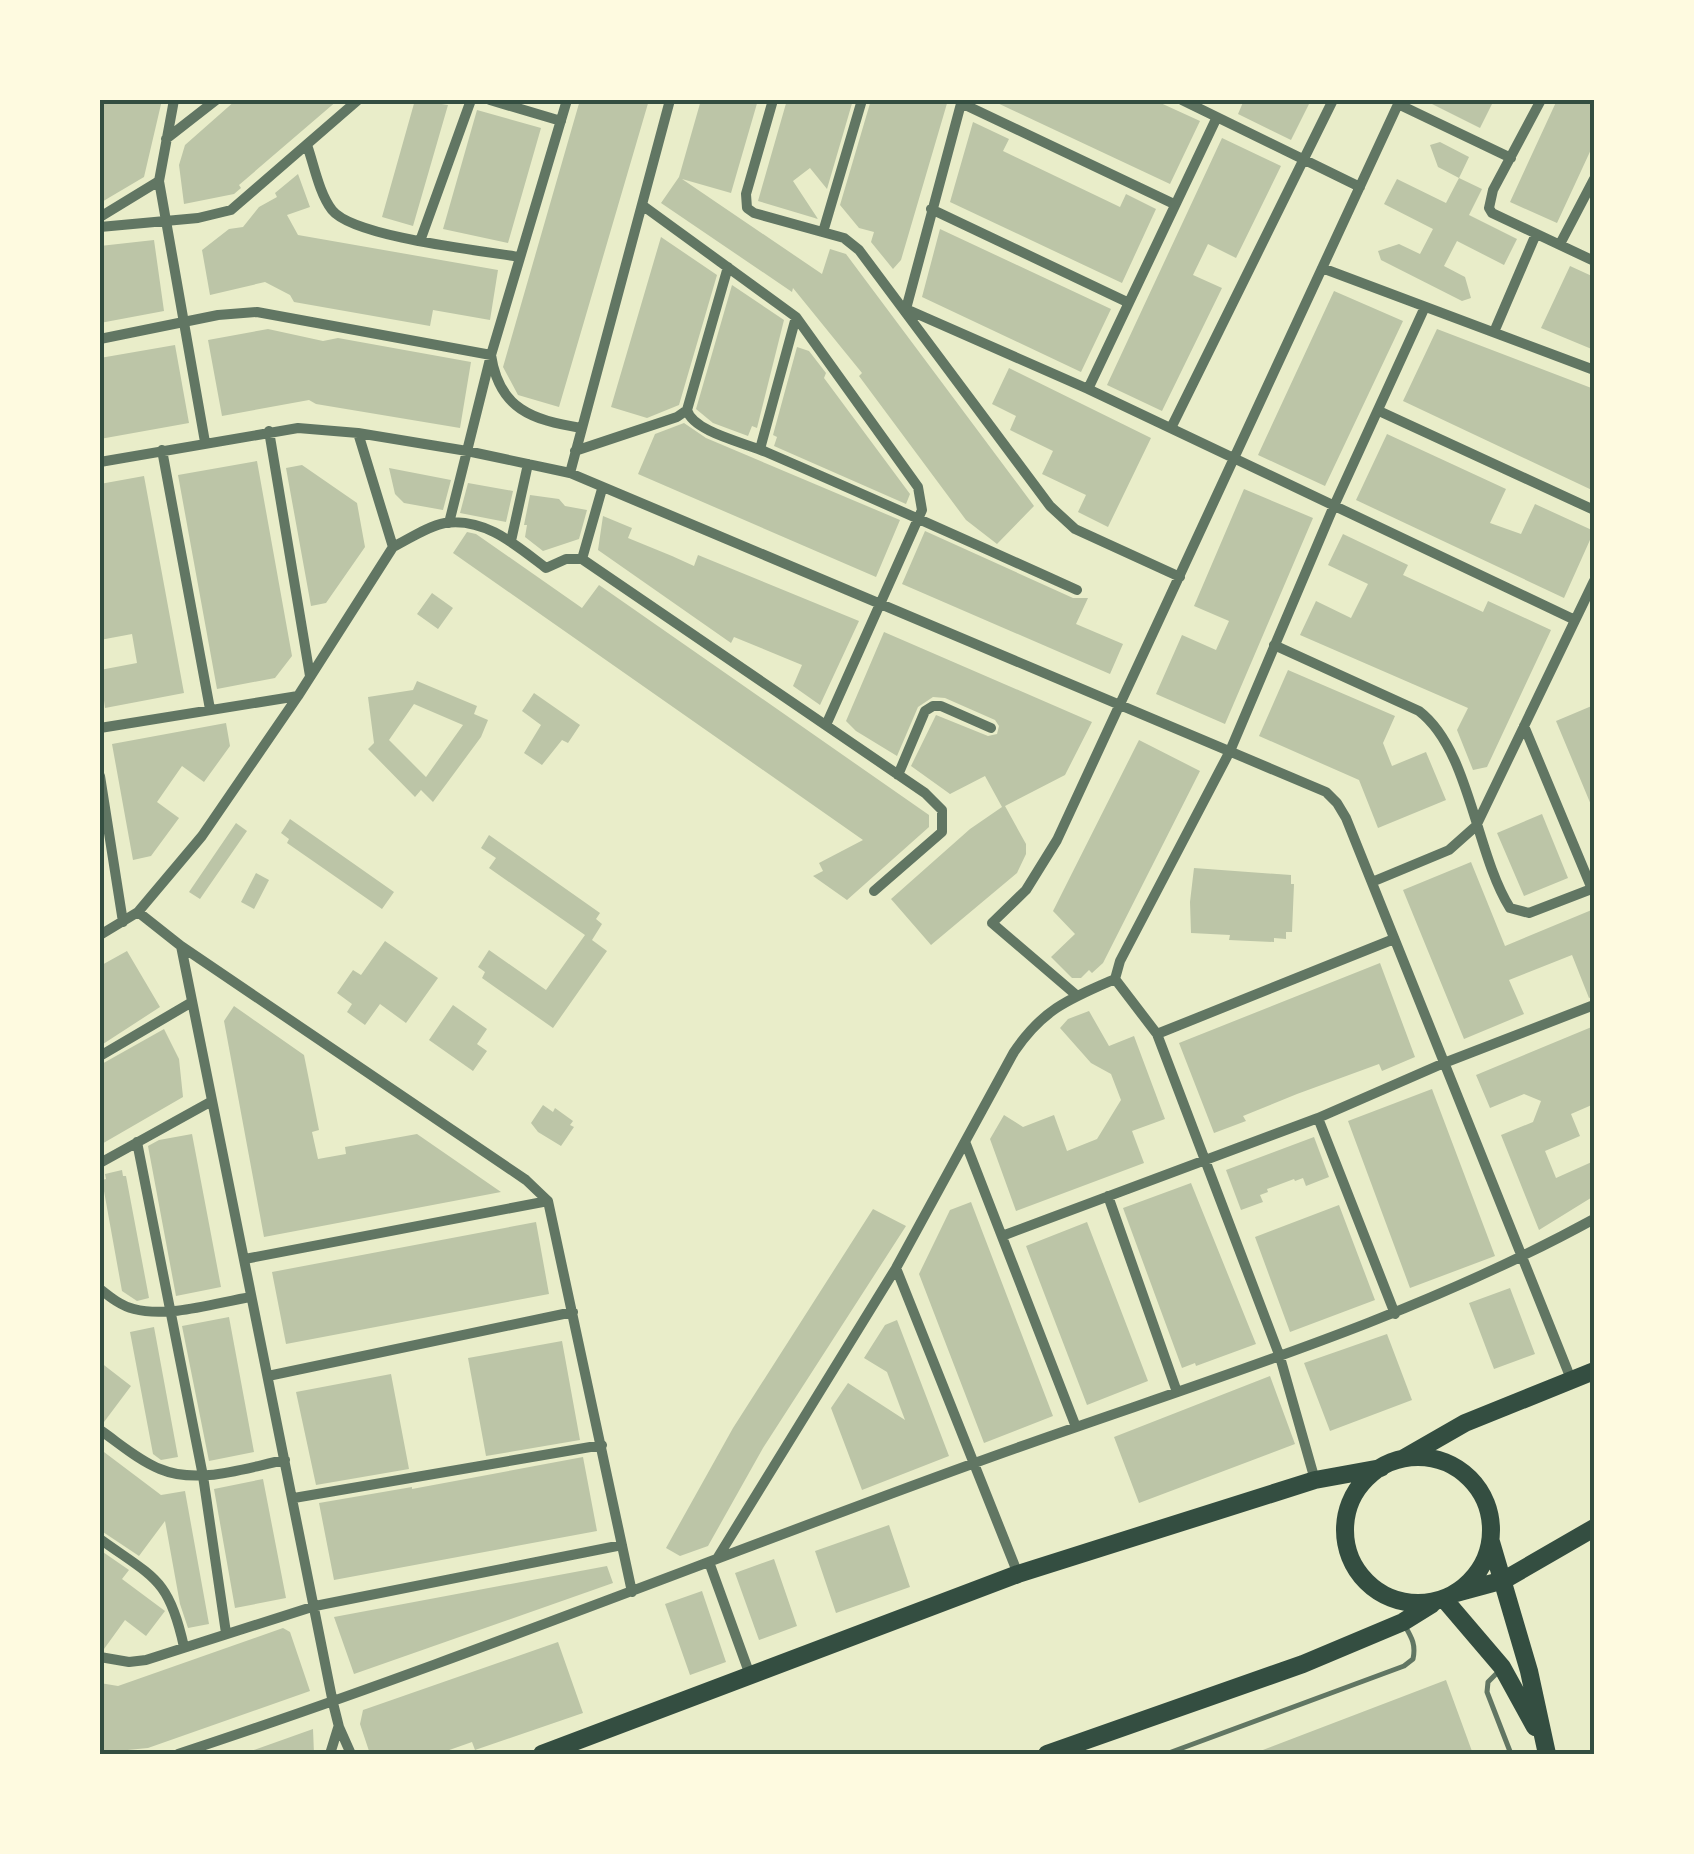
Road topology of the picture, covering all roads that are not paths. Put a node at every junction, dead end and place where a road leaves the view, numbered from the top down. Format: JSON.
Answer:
{"nodes":[{"id":1,"x":174,"y":100,"type":"edge"},
{"id":2,"x":216,"y":100,"type":"edge"},
{"id":3,"x":358,"y":100,"type":"edge"},
{"id":4,"x":471,"y":100,"type":"edge"},
{"id":5,"x":490,"y":100,"type":"edge"},
{"id":6,"x":567,"y":100,"type":"edge"},
{"id":7,"x":670,"y":100,"type":"edge"},
{"id":8,"x":773,"y":100,"type":"edge"},
{"id":9,"x":862,"y":100,"type":"edge"},
{"id":10,"x":1182,"y":100,"type":"edge"},
{"id":11,"x":1333,"y":100,"type":"edge"},
{"id":12,"x":962,"y":101,"type":"edge"},
{"id":13,"x":1537,"y":101,"type":"edge"},
{"id":14,"x":1399,"y":102,"type":"edge"},
{"id":15,"x":1217,"y":118,"type":"junction"},
{"id":16,"x":561,"y":121,"type":"junction"},
{"id":17,"x":165,"y":140,"type":"junction"},
{"id":18,"x":307,"y":145,"type":"junction"},
{"id":19,"x":1510,"y":158,"type":"junction"},
{"id":20,"x":1304,"y":160,"type":"junction"},
{"id":21,"x":1594,"y":179,"type":"edge"},
{"id":22,"x":159,"y":182,"type":"junction"},
{"id":23,"x":1360,"y":187,"type":"junction"},
{"id":24,"x":1174,"y":204,"type":"junction"},
{"id":25,"x":642,"y":205,"type":"junction"},
{"id":26,"x":931,"y":209,"type":"junction"},
{"id":27,"x":100,"y":217,"type":"edge"},
{"id":28,"x":166,"y":221,"type":"junction"},
{"id":29,"x":100,"y":227,"type":"edge"},
{"id":30,"x":824,"y":232,"type":"junction"},
{"id":31,"x":1536,"y":234,"type":"junction"},
{"id":32,"x":420,"y":241,"type":"junction"},
{"id":33,"x":1560,"y":244,"type":"junction"},
{"id":34,"x":520,"y":257,"type":"junction"},
{"id":35,"x":1594,"y":261,"type":"edge"},
{"id":36,"x":728,"y":268,"type":"junction"},
{"id":37,"x":1322,"y":268,"type":"junction"},
{"id":38,"x":1128,"y":302,"type":"junction"},
{"id":39,"x":1424,"y":309,"type":"junction"},
{"id":40,"x":906,"y":310,"type":"junction"},
{"id":41,"x":796,"y":317,"type":"junction"},
{"id":42,"x":184,"y":324,"type":"junction"},
{"id":43,"x":1494,"y":332,"type":"junction"},
{"id":44,"x":100,"y":339,"type":"edge"},
{"id":45,"x":490,"y":355,"type":"junction"},
{"id":46,"x":1594,"y":370,"type":"edge"},
{"id":47,"x":1088,"y":389,"type":"junction"},
{"id":48,"x":687,"y":410,"type":"junction"},
{"id":49,"x":1379,"y":411,"type":"junction"},
{"id":50,"x":581,"y":428,"type":"junction"},
{"id":51,"x":1171,"y":428,"type":"junction"},
{"id":52,"x":269,"y":431,"type":"junction"},
{"id":53,"x":358,"y":433,"type":"junction"},
{"id":54,"x":205,"y":442,"type":"junction"},
{"id":55,"x":760,"y":449,"type":"junction"},
{"id":56,"x":162,"y":450,"type":"junction"},
{"id":57,"x":468,"y":451,"type":"junction"},
{"id":58,"x":575,"y":451,"type":"junction"},
{"id":59,"x":1234,"y":461,"type":"junction"},
{"id":60,"x":100,"y":462,"type":"edge"},
{"id":61,"x":528,"y":464,"type":"junction"},
{"id":62,"x":570,"y":474,"type":"junction"},
{"id":63,"x":602,"y":489,"type":"junction"},
{"id":64,"x":1333,"y":508,"type":"junction"},
{"id":65,"x":1594,"y":510,"type":"edge"},
{"id":66,"x":919,"y":518,"type":"junction"},
{"id":67,"x":449,"y":522,"type":"junction"},
{"id":68,"x":511,"y":541,"type":"junction"},
{"id":69,"x":394,"y":546,"type":"junction"},
{"id":70,"x":582,"y":559,"type":"junction"},
{"id":71,"x":1180,"y":577,"type":"junction"},
{"id":72,"x":1594,"y":581,"type":"edge"},
{"id":73,"x":1077,"y":590,"type":"dead end"},
{"id":74,"x":880,"y":604,"type":"junction"},
{"id":75,"x":1575,"y":620,"type":"junction"},
{"id":76,"x":1274,"y":645,"type":"junction"},
{"id":77,"x":310,"y":677,"type":"junction"},
{"id":78,"x":298,"y":696,"type":"junction"},
{"id":79,"x":1120,"y":707,"type":"junction"},
{"id":80,"x":210,"y":709,"type":"junction"},
{"id":81,"x":826,"y":725,"type":"junction"},
{"id":82,"x":1524,"y":726,"type":"junction"},
{"id":83,"x":100,"y":728,"type":"edge"},
{"id":84,"x":991,"y":728,"type":"dead end"},
{"id":85,"x":1230,"y":751,"type":"junction"},
{"id":86,"x":898,"y":775,"type":"junction"},
{"id":87,"x":100,"y":776,"type":"edge"},
{"id":88,"x":1476,"y":826,"type":"junction"},
{"id":89,"x":1372,"y":882,"type":"junction"},
{"id":90,"x":1593,"y":889,"type":"edge"},
{"id":91,"x":874,"y":891,"type":"dead end"},
{"id":92,"x":138,"y":912,"type":"junction"},
{"id":93,"x":123,"y":922,"type":"junction"},
{"id":94,"x":100,"y":935,"type":"edge"},
{"id":95,"x":1394,"y":939,"type":"junction"},
{"id":96,"x":181,"y":946,"type":"junction"},
{"id":97,"x":1115,"y":979,"type":"junction"},
{"id":98,"x":1075,"y":994,"type":"junction"},
{"id":99,"x":192,"y":1002,"type":"junction"},
{"id":100,"x":1594,"y":1005,"type":"edge"},
{"id":101,"x":1157,"y":1034,"type":"junction"},
{"id":102,"x":100,"y":1056,"type":"edge"},
{"id":103,"x":1444,"y":1063,"type":"junction"},
{"id":104,"x":212,"y":1101,"type":"junction"},
{"id":105,"x":1318,"y":1118,"type":"junction"},
{"id":106,"x":137,"y":1142,"type":"junction"},
{"id":107,"x":966,"y":1144,"type":"junction"},
{"id":108,"x":1204,"y":1161,"type":"junction"},
{"id":109,"x":100,"y":1163,"type":"edge"},
{"id":110,"x":1108,"y":1196,"type":"junction"},
{"id":111,"x":548,"y":1201,"type":"junction"},
{"id":112,"x":1594,"y":1219,"type":"edge"},
{"id":113,"x":1002,"y":1236,"type":"junction"},
{"id":114,"x":1522,"y":1258,"type":"junction"},
{"id":115,"x":245,"y":1259,"type":"junction"},
{"id":116,"x":896,"y":1268,"type":"junction"},
{"id":117,"x":100,"y":1290,"type":"edge"},
{"id":118,"x":250,"y":1297,"type":"junction"},
{"id":119,"x":170,"y":1310,"type":"junction"},
{"id":120,"x":573,"y":1312,"type":"junction"},
{"id":121,"x":1395,"y":1314,"type":"junction"},
{"id":122,"x":1280,"y":1356,"type":"junction"},
{"id":123,"x":1594,"y":1371,"type":"edge"},
{"id":124,"x":268,"y":1376,"type":"junction"},
{"id":125,"x":1570,"y":1379,"type":"junction"},
{"id":126,"x":1176,"y":1392,"type":"junction"},
{"id":127,"x":1076,"y":1427,"type":"junction"},
{"id":128,"x":100,"y":1430,"type":"edge"},
{"id":129,"x":602,"y":1445,"type":"junction"},
{"id":130,"x":284,"y":1460,"type":"junction"},
{"id":131,"x":1400,"y":1460,"type":"junction"},
{"id":132,"x":976,"y":1462,"type":"junction"},
{"id":133,"x":1381,"y":1468,"type":"junction"},
{"id":134,"x":203,"y":1476,"type":"junction"},
{"id":135,"x":1315,"y":1480,"type":"junction"},
{"id":136,"x":294,"y":1498,"type":"junction"},
{"id":137,"x":1594,"y":1528,"type":"edge"},
{"id":138,"x":100,"y":1539,"type":"edge"},
{"id":139,"x":1491,"y":1542,"type":"junction"},
{"id":140,"x":622,"y":1545,"type":"junction"},
{"id":141,"x":713,"y":1560,"type":"junction"},
{"id":142,"x":1018,"y":1574,"type":"junction"},
{"id":143,"x":1504,"y":1580,"type":"junction"},
{"id":144,"x":632,"y":1592,"type":"junction"},
{"id":145,"x":1444,"y":1599,"type":"junction"},
{"id":146,"x":315,"y":1606,"type":"junction"},
{"id":147,"x":1403,"y":1622,"type":"junction"},
{"id":148,"x":226,"y":1632,"type":"junction"},
{"id":149,"x":184,"y":1647,"type":"junction"},
{"id":150,"x":100,"y":1656,"type":"edge"},
{"id":151,"x":1502,"y":1667,"type":"junction"},
{"id":152,"x":750,"y":1675,"type":"junction"},
{"id":153,"x":333,"y":1703,"type":"junction"},
{"id":154,"x":339,"y":1727,"type":"junction"},
{"id":155,"x":1546,"y":1750,"type":"edge"},
{"id":156,"x":178,"y":1754,"type":"edge"},
{"id":157,"x":330,"y":1754,"type":"edge"},
{"id":158,"x":351,"y":1754,"type":"edge"},
{"id":159,"x":542,"y":1754,"type":"edge"},
{"id":160,"x":1047,"y":1754,"type":"edge"},
{"id":161,"x":1166,"y":1754,"type":"edge"},
{"id":162,"x":1511,"y":1754,"type":"edge"}],
"edges":[{"from":1,"to":17,"type":"street"},
{"from":2,"to":17,"type":"street"},
{"from":3,"to":18,"type":"street"},
{"from":4,"to":32,"type":"street"},
{"from":5,"to":16,"type":"street"},
{"from":6,"to":16,"type":"street"},
{"from":7,"to":25,"type":"street"},
{"from":8,"to":30,"type":"street"},
{"from":9,"to":30,"type":"street"},
{"from":10,"to":15,"type":"street"},
{"from":11,"to":20,"type":"street"},
{"from":12,"to":24,"type":"street"},
{"from":12,"to":26,"type":"street"},
{"from":13,"to":19,"type":"street"},
{"from":14,"to":19,"type":"street"},
{"from":14,"to":23,"type":"street"},
{"from":15,"to":20,"type":"street"},
{"from":15,"to":24,"type":"street"},
{"from":16,"to":34,"type":"street"},
{"from":17,"to":22,"type":"street"},
{"from":18,"to":28,"type":"street"},
{"from":18,"to":32,"type":"street"},
{"from":19,"to":31,"type":"street"},
{"from":20,"to":23,"type":"street"},
{"from":20,"to":51,"type":"street"},
{"from":21,"to":33,"type":"street"},
{"from":22,"to":27,"type":"street"},
{"from":22,"to":28,"type":"street"},
{"from":23,"to":37,"type":"street"},
{"from":24,"to":38,"type":"street"},
{"from":25,"to":36,"type":"street"},
{"from":25,"to":50,"type":"street"},
{"from":26,"to":38,"type":"street"},
{"from":26,"to":40,"type":"street"},
{"from":28,"to":29,"type":"street"},
{"from":28,"to":42,"type":"street"},
{"from":30,"to":40,"type":"street"},
{"from":31,"to":33,"type":"street"},
{"from":31,"to":43,"type":"street"},
{"from":32,"to":34,"type":"street"},
{"from":33,"to":35,"type":"street"},
{"from":34,"to":45,"type":"street"},
{"from":36,"to":41,"type":"street"},
{"from":36,"to":48,"type":"street"},
{"from":37,"to":39,"type":"street"},
{"from":37,"to":59,"type":"street"},
{"from":38,"to":47,"type":"street"},
{"from":39,"to":43,"type":"street"},
{"from":39,"to":49,"type":"street"},
{"from":40,"to":47,"type":"street"},
{"from":40,"to":71,"type":"street"},
{"from":41,"to":55,"type":"street"},
{"from":41,"to":66,"type":"street"},
{"from":42,"to":44,"type":"street"},
{"from":42,"to":45,"type":"street"},
{"from":42,"to":54,"type":"street"},
{"from":43,"to":46,"type":"street"},
{"from":45,"to":50,"type":"street"},
{"from":45,"to":57,"type":"street"},
{"from":47,"to":51,"type":"street"},
{"from":48,"to":55,"type":"street"},
{"from":48,"to":58,"type":"street"},
{"from":49,"to":64,"type":"street"},
{"from":49,"to":65,"type":"street"},
{"from":50,"to":58,"type":"street"},
{"from":51,"to":59,"type":"street"},
{"from":52,"to":53,"type":"street"},
{"from":52,"to":54,"type":"street"},
{"from":52,"to":77,"type":"street"},
{"from":53,"to":57,"type":"street"},
{"from":53,"to":69,"type":"street"},
{"from":54,"to":56,"type":"street"},
{"from":55,"to":66,"type":"street"},
{"from":56,"to":60,"type":"street"},
{"from":56,"to":80,"type":"street"},
{"from":57,"to":61,"type":"street"},
{"from":57,"to":67,"type":"street"},
{"from":58,"to":62,"type":"street"},
{"from":59,"to":64,"type":"street"},
{"from":59,"to":71,"type":"street"},
{"from":61,"to":62,"type":"street"},
{"from":61,"to":68,"type":"street"},
{"from":62,"to":63,"type":"street"},
{"from":63,"to":70,"type":"street"},
{"from":63,"to":74,"type":"street"},
{"from":64,"to":75,"type":"street"},
{"from":64,"to":76,"type":"street"},
{"from":66,"to":73,"type":"street"},
{"from":66,"to":74,"type":"street"},
{"from":67,"to":68,"type":"street"},
{"from":67,"to":69,"type":"street"},
{"from":68,"to":70,"type":"street"},
{"from":69,"to":77,"type":"street"},
{"from":70,"to":81,"type":"street"},
{"from":71,"to":79,"type":"street"},
{"from":72,"to":75,"type":"street"},
{"from":74,"to":79,"type":"street"},
{"from":74,"to":81,"type":"street"},
{"from":75,"to":82,"type":"street"},
{"from":76,"to":85,"type":"street"},
{"from":76,"to":88,"type":"street"},
{"from":77,"to":78,"type":"street"},
{"from":78,"to":80,"type":"street"},
{"from":78,"to":92,"type":"street"},
{"from":79,"to":85,"type":"street"},
{"from":79,"to":98,"type":"street"},
{"from":80,"to":83,"type":"street"},
{"from":81,"to":86,"type":"street"},
{"from":82,"to":88,"type":"street"},
{"from":82,"to":90,"type":"street"},
{"from":84,"to":86,"type":"street"},
{"from":85,"to":89,"type":"street"},
{"from":85,"to":97,"type":"street"},
{"from":86,"to":91,"type":"street"},
{"from":87,"to":93,"type":"street"},
{"from":88,"to":89,"type":"street"},
{"from":88,"to":90,"type":"street"},
{"from":89,"to":95,"type":"street"},
{"from":92,"to":93,"type":"street"},
{"from":92,"to":96,"type":"street"},
{"from":93,"to":94,"type":"street"},
{"from":95,"to":101,"type":"street"},
{"from":95,"to":103,"type":"street"},
{"from":96,"to":99,"type":"street"},
{"from":96,"to":111,"type":"street"},
{"from":97,"to":98,"type":"street"},
{"from":97,"to":101,"type":"street"},
{"from":98,"to":107,"type":"street"},
{"from":99,"to":102,"type":"street"},
{"from":99,"to":104,"type":"street"},
{"from":100,"to":103,"type":"street"},
{"from":101,"to":108,"type":"street"},
{"from":103,"to":105,"type":"street"},
{"from":103,"to":114,"type":"street"},
{"from":104,"to":106,"type":"street"},
{"from":104,"to":115,"type":"street"},
{"from":105,"to":108,"type":"street"},
{"from":105,"to":121,"type":"street"},
{"from":106,"to":109,"type":"street"},
{"from":106,"to":119,"type":"street"},
{"from":107,"to":113,"type":"street"},
{"from":107,"to":116,"type":"street"},
{"from":108,"to":110,"type":"street"},
{"from":108,"to":122,"type":"street"},
{"from":110,"to":113,"type":"street"},
{"from":110,"to":126,"type":"street"},
{"from":111,"to":115,"type":"street"},
{"from":111,"to":120,"type":"street"},
{"from":112,"to":114,"type":"street"},
{"from":113,"to":127,"type":"street"},
{"from":114,"to":121,"type":"street"},
{"from":114,"to":125,"type":"street"},
{"from":115,"to":118,"type":"street"},
{"from":116,"to":132,"type":"street"},
{"from":116,"to":141,"type":"street"},
{"from":117,"to":119,"type":"street"},
{"from":118,"to":119,"type":"street"},
{"from":118,"to":124,"type":"street"},
{"from":119,"to":134,"type":"street"},
{"from":120,"to":124,"type":"street"},
{"from":120,"to":129,"type":"street"},
{"from":121,"to":122,"type":"street"},
{"from":122,"to":126,"type":"street"},
{"from":122,"to":135,"type":"street"},
{"from":123,"to":125,"type":"main road"},
{"from":124,"to":130,"type":"street"},
{"from":125,"to":131,"type":"main road"},
{"from":126,"to":127,"type":"street"},
{"from":127,"to":132,"type":"street"},
{"from":128,"to":134,"type":"street"},
{"from":129,"to":136,"type":"street"},
{"from":129,"to":140,"type":"street"},
{"from":130,"to":134,"type":"street"},
{"from":130,"to":136,"type":"street"},
{"from":131,"to":133,"type":"main road"},
{"from":131,"to":139,"type":"main road"},
{"from":132,"to":141,"type":"street"},
{"from":132,"to":142,"type":"street"},
{"from":133,"to":135,"type":"main road"},
{"from":133,"to":145,"type":"main road"},
{"from":134,"to":148,"type":"street"},
{"from":135,"to":142,"type":"main road"},
{"from":136,"to":146,"type":"street"},
{"from":137,"to":143,"type":"main road"},
{"from":138,"to":149,"type":"street"},
{"from":139,"to":143,"type":"main road"},
{"from":139,"to":145,"type":"main road"},
{"from":140,"to":144,"type":"street"},
{"from":140,"to":146,"type":"street"},
{"from":141,"to":144,"type":"street"},
{"from":141,"to":152,"type":"street"},
{"from":142,"to":152,"type":"main road"},
{"from":143,"to":145,"type":"main road"},
{"from":143,"to":155,"type":"main road"},
{"from":144,"to":153,"type":"street"},
{"from":145,"to":147,"type":"main road"},
{"from":145,"to":151,"type":"main road"},
{"from":146,"to":148,"type":"street"},
{"from":146,"to":153,"type":"street"},
{"from":147,"to":160,"type":"main road"},
{"from":147,"to":161,"type":"lane"},
{"from":148,"to":149,"type":"street"},
{"from":149,"to":150,"type":"street"},
{"from":151,"to":155,"type":"main road"},
{"from":151,"to":162,"type":"lane"},
{"from":152,"to":159,"type":"main road"},
{"from":153,"to":154,"type":"street"},
{"from":153,"to":156,"type":"street"},
{"from":154,"to":157,"type":"street"},
{"from":154,"to":158,"type":"street"}]}
